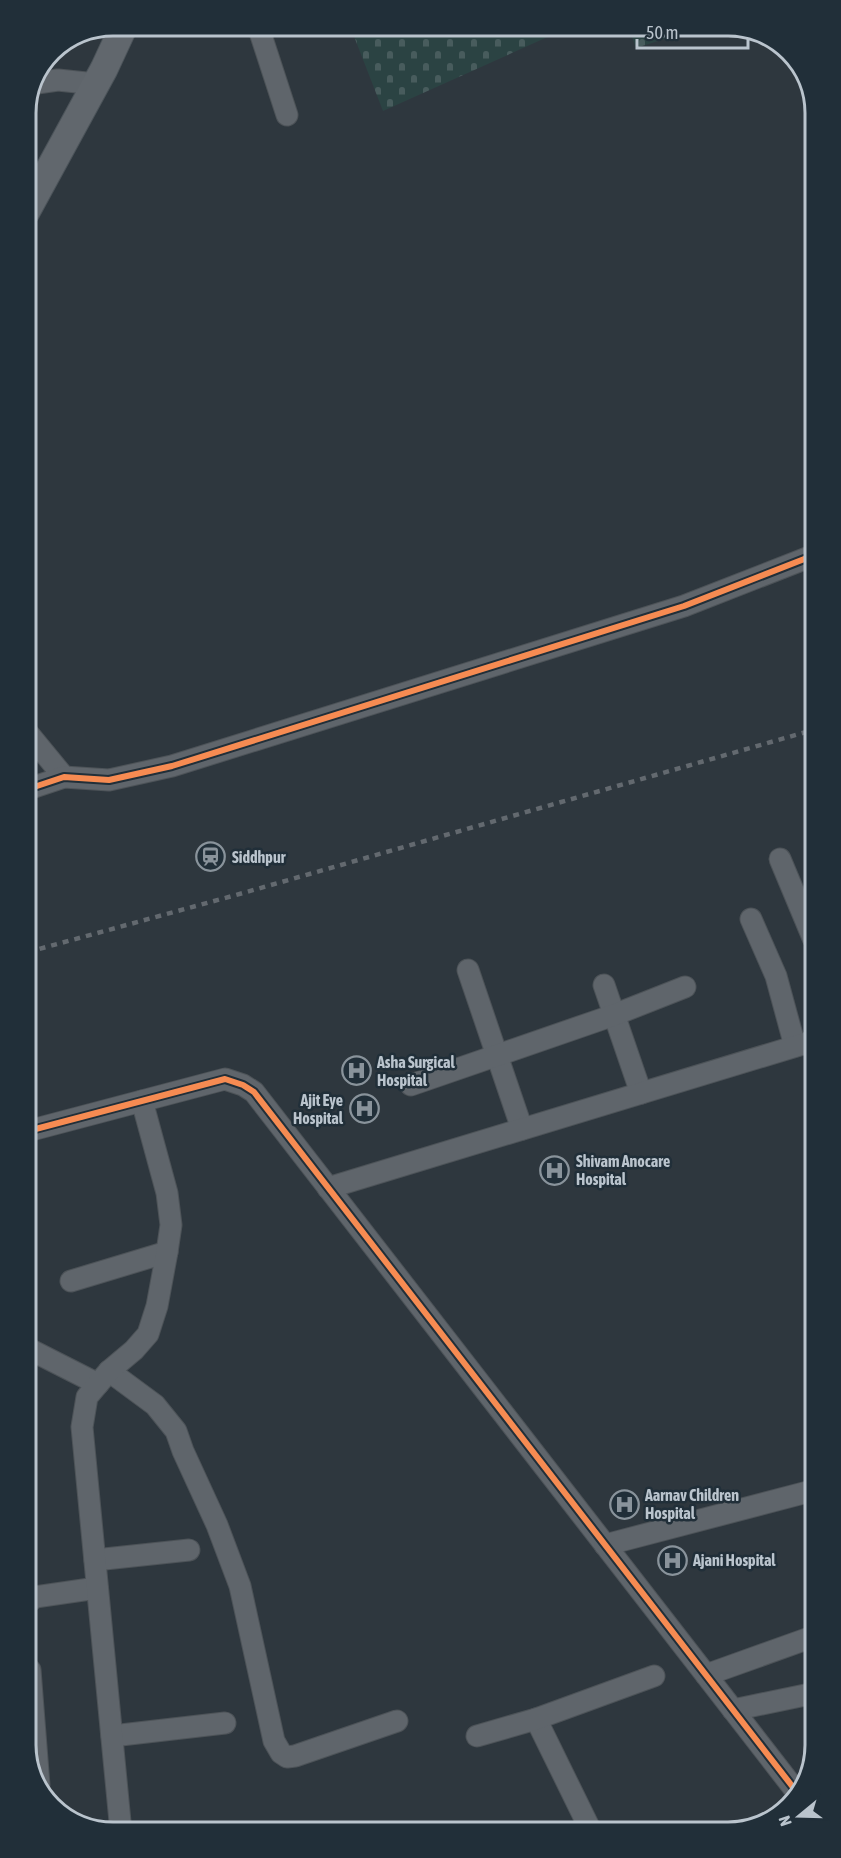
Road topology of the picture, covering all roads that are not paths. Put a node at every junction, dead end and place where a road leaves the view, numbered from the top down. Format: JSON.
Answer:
{"nodes":[{"id":1,"x":119,"y":36,"type":"edge"},
{"id":2,"x":261,"y":36,"type":"edge"},
{"id":3,"x":43,"y":82,"type":"edge"},
{"id":4,"x":96,"y":84,"type":"junction"},
{"id":5,"x":287,"y":116,"type":"dead end"},
{"id":6,"x":36,"y":175,"type":"edge"},
{"id":7,"x":805,"y":559,"type":"edge"},
{"id":8,"x":36,"y":743,"type":"edge"},
{"id":9,"x":64,"y":777,"type":"junction"},
{"id":10,"x":36,"y":786,"type":"edge"},
{"id":11,"x":780,"y":859,"type":"dead end"},
{"id":12,"x":751,"y":918,"type":"dead end"},
{"id":13,"x":805,"y":919,"type":"edge"},
{"id":14,"x":468,"y":970,"type":"dead end"},
{"id":15,"x":604,"y":985,"type":"dead end"},
{"id":16,"x":685,"y":987,"type":"dead end"},
{"id":17,"x":614,"y":1016,"type":"junction"},
{"id":18,"x":804,"y":1044,"type":"edge"},
{"id":19,"x":497,"y":1056,"type":"junction"},
{"id":20,"x":411,"y":1085,"type":"dead end"},
{"id":21,"x":641,"y":1093,"type":"junction"},
{"id":22,"x":142,"y":1101,"type":"junction"},
{"id":23,"x":36,"y":1129,"type":"edge"},
{"id":24,"x":522,"y":1129,"type":"junction"},
{"id":25,"x":328,"y":1188,"type":"junction"},
{"id":26,"x":167,"y":1252,"type":"junction"},
{"id":27,"x":71,"y":1281,"type":"dead end"},
{"id":28,"x":36,"y":1353,"type":"edge"},
{"id":29,"x":104,"y":1378,"type":"junction"},
{"id":30,"x":805,"y":1493,"type":"edge"},
{"id":31,"x":605,"y":1545,"type":"junction"},
{"id":32,"x":189,"y":1550,"type":"dead end"},
{"id":33,"x":95,"y":1560,"type":"junction"},
{"id":34,"x":97,"y":1588,"type":"junction"},
{"id":35,"x":36,"y":1597,"type":"edge"},
{"id":36,"x":805,"y":1640,"type":"edge"},
{"id":37,"x":706,"y":1675,"type":"junction"},
{"id":38,"x":654,"y":1676,"type":"dead end"},
{"id":39,"x":805,"y":1695,"type":"edge"},
{"id":40,"x":733,"y":1710,"type":"junction"},
{"id":41,"x":536,"y":1719,"type":"junction"},
{"id":42,"x":397,"y":1721,"type":"dead end"},
{"id":43,"x":225,"y":1723,"type":"dead end"},
{"id":44,"x":477,"y":1736,"type":"dead end"},
{"id":45,"x":112,"y":1737,"type":"junction"},
{"id":46,"x":792,"y":1786,"type":"edge"},
{"id":47,"x":120,"y":1822,"type":"edge"},
{"id":48,"x":587,"y":1822,"type":"edge"}],
"edges":[{"from":1,"to":4,"type":"main road"},
{"from":2,"to":5,"type":"street"},
{"from":3,"to":4,"type":"street"},
{"from":4,"to":6,"type":"main road"},
{"from":7,"to":9,"type":"street"},
{"from":8,"to":9,"type":"street"},
{"from":9,"to":10,"type":"street"},
{"from":11,"to":13,"type":"street"},
{"from":12,"to":18,"type":"street"},
{"from":14,"to":19,"type":"street"},
{"from":15,"to":17,"type":"street"},
{"from":16,"to":17,"type":"street"},
{"from":17,"to":19,"type":"street"},
{"from":17,"to":21,"type":"street"},
{"from":18,"to":21,"type":"street"},
{"from":19,"to":20,"type":"street"},
{"from":19,"to":24,"type":"street"},
{"from":21,"to":24,"type":"street"},
{"from":22,"to":23,"type":"street"},
{"from":22,"to":25,"type":"street"},
{"from":22,"to":26,"type":"street"},
{"from":24,"to":25,"type":"street"},
{"from":25,"to":31,"type":"street"},
{"from":26,"to":27,"type":"street"},
{"from":26,"to":29,"type":"street"},
{"from":28,"to":29,"type":"street"},
{"from":29,"to":33,"type":"street"},
{"from":29,"to":42,"type":"street"},
{"from":30,"to":31,"type":"street"},
{"from":31,"to":37,"type":"street"},
{"from":32,"to":33,"type":"street"},
{"from":33,"to":34,"type":"street"},
{"from":34,"to":35,"type":"street"},
{"from":34,"to":45,"type":"street"},
{"from":36,"to":37,"type":"street"},
{"from":37,"to":40,"type":"street"},
{"from":38,"to":41,"type":"street"},
{"from":39,"to":40,"type":"street"},
{"from":40,"to":46,"type":"street"},
{"from":41,"to":44,"type":"street"},
{"from":41,"to":48,"type":"street"},
{"from":43,"to":45,"type":"street"},
{"from":45,"to":47,"type":"street"}]}
